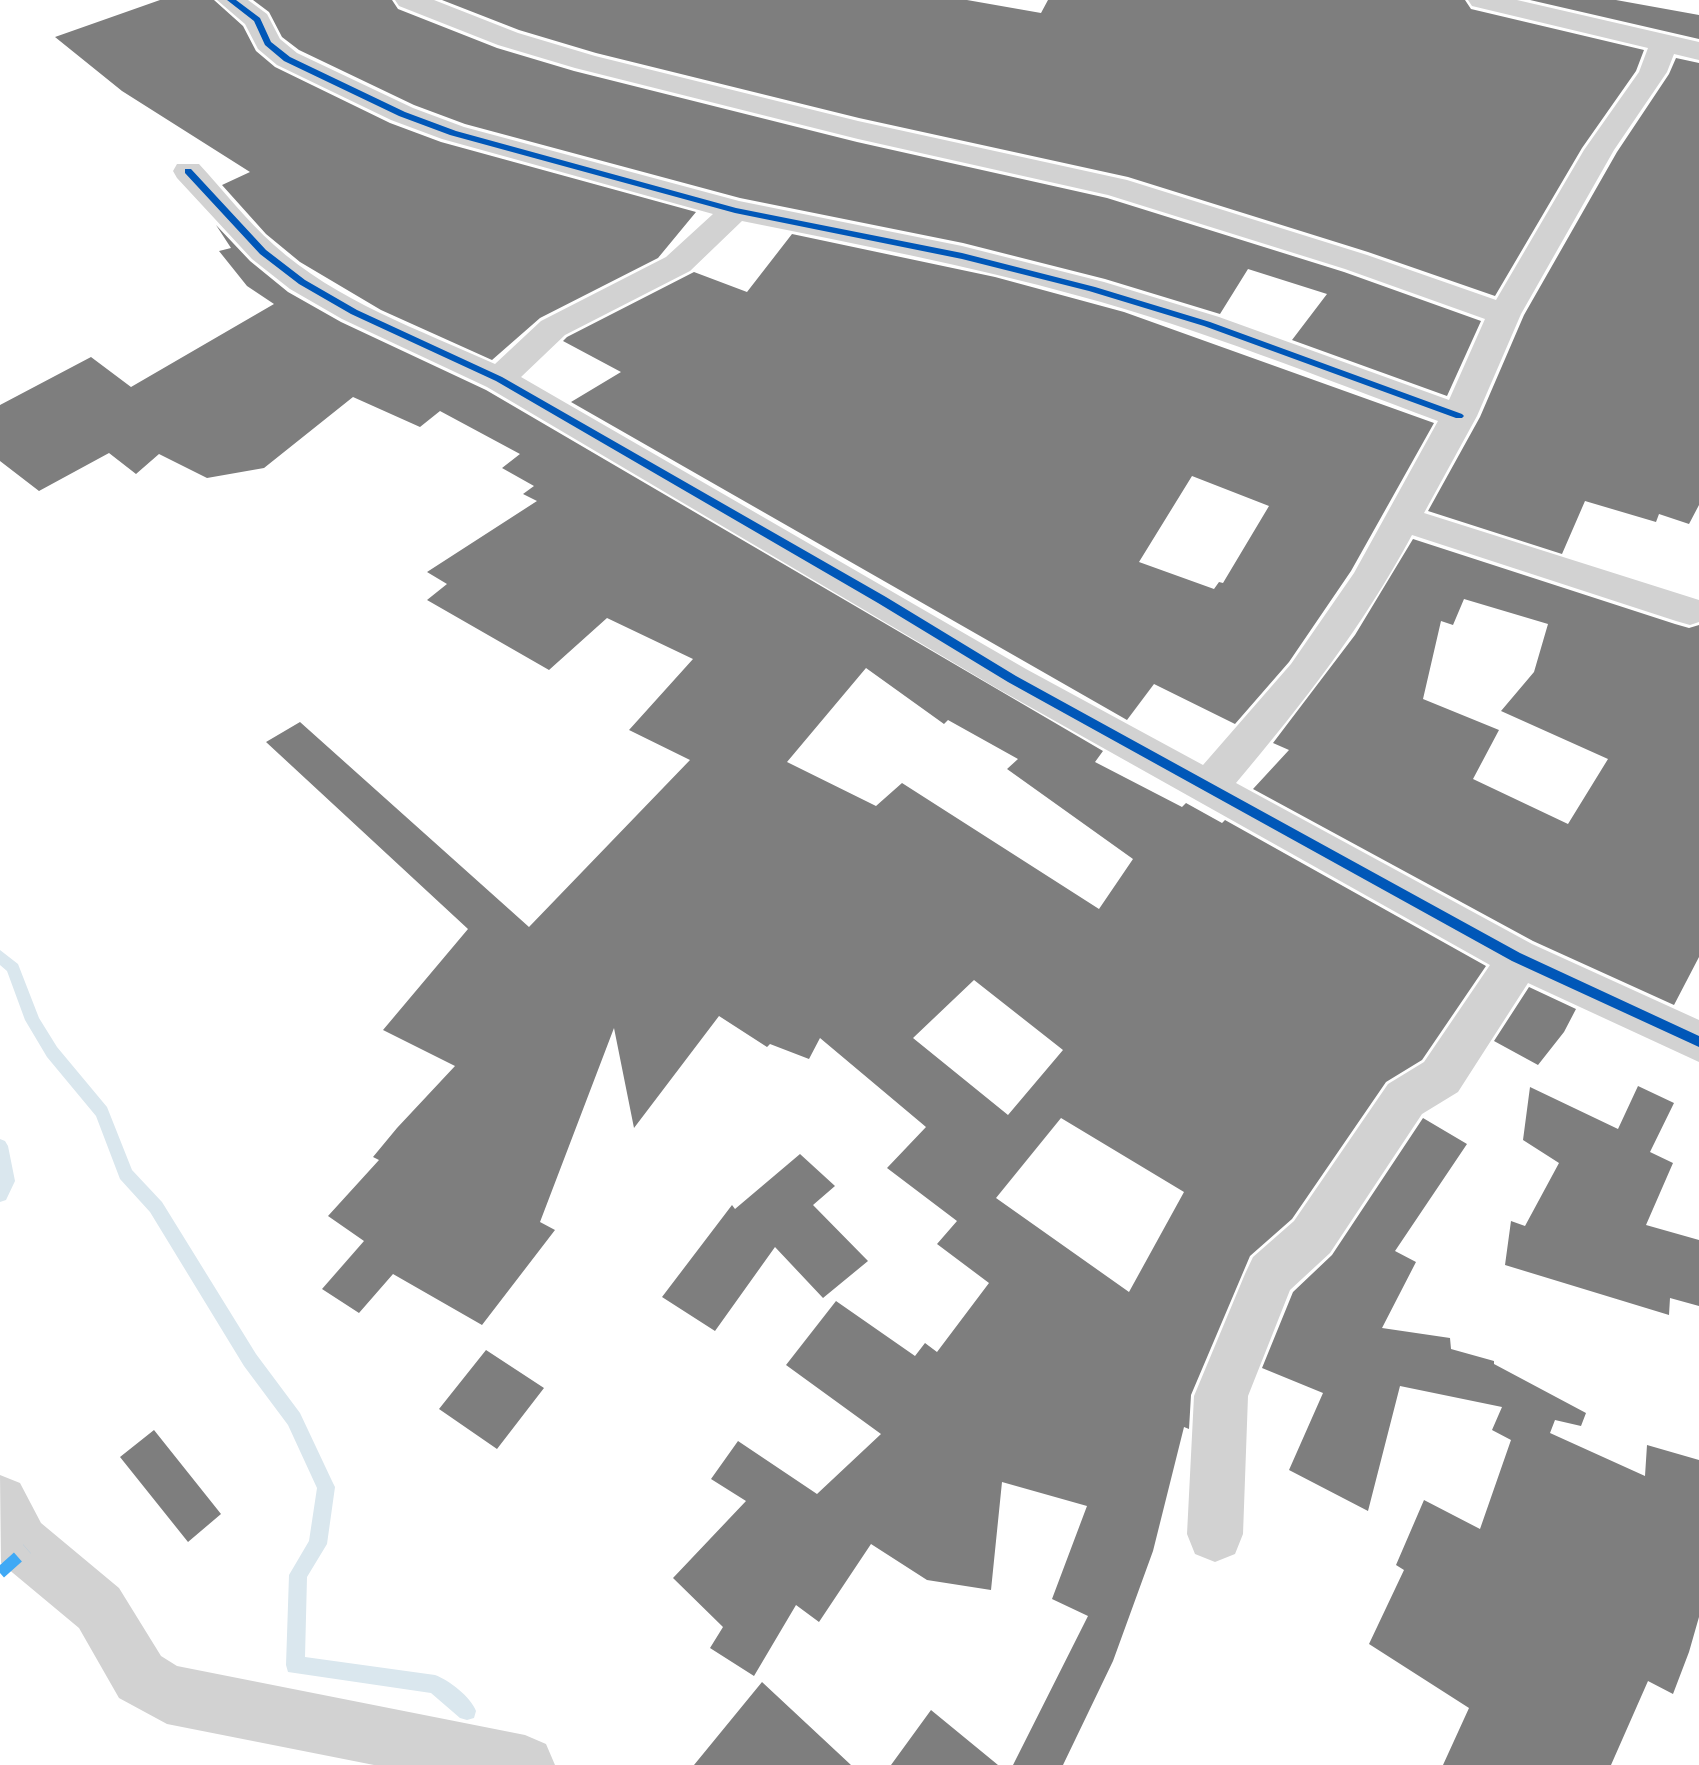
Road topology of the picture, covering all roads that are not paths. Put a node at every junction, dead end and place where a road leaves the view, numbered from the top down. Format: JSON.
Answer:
{"nodes":[{"id":1,"x":231,"y":0,"type":"edge"},
{"id":2,"x":409,"y":0,"type":"edge"},
{"id":3,"x":1482,"y":0,"type":"edge"},
{"id":4,"x":1665,"y":41,"type":"junction"},
{"id":5,"x":1699,"y":51,"type":"edge"},
{"id":6,"x":188,"y":171,"type":"dead end"},
{"id":7,"x":735,"y":210,"type":"junction"},
{"id":8,"x":1504,"y":314,"type":"junction"},
{"id":9,"x":499,"y":379,"type":"junction"},
{"id":10,"x":1459,"y":416,"type":"junction"},
{"id":11,"x":1402,"y":519,"type":"junction"},
{"id":12,"x":1690,"y":611,"type":"dead end"},
{"id":13,"x":1209,"y":786,"type":"junction"},
{"id":14,"x":1516,"y":957,"type":"junction"},
{"id":15,"x":1699,"y":1042,"type":"edge"},
{"id":16,"x":0,"y":1503,"type":"edge"},
{"id":17,"x":1215,"y":1534,"type":"dead end"},
{"id":18,"x":525,"y":1765,"type":"edge"}],
"edges":[{"from":1,"to":7,"type":"street"},
{"from":2,"to":8,"type":"street"},
{"from":3,"to":4,"type":"street"},
{"from":4,"to":5,"type":"street"},
{"from":4,"to":8,"type":"street"},
{"from":6,"to":9,"type":"street"},
{"from":7,"to":9,"type":"street"},
{"from":7,"to":10,"type":"street"},
{"from":8,"to":10,"type":"street"},
{"from":9,"to":13,"type":"street"},
{"from":10,"to":11,"type":"street"},
{"from":11,"to":12,"type":"street"},
{"from":11,"to":13,"type":"street"},
{"from":13,"to":14,"type":"street"},
{"from":14,"to":15,"type":"street"},
{"from":14,"to":17,"type":"street"},
{"from":16,"to":18,"type":"street"}]}
